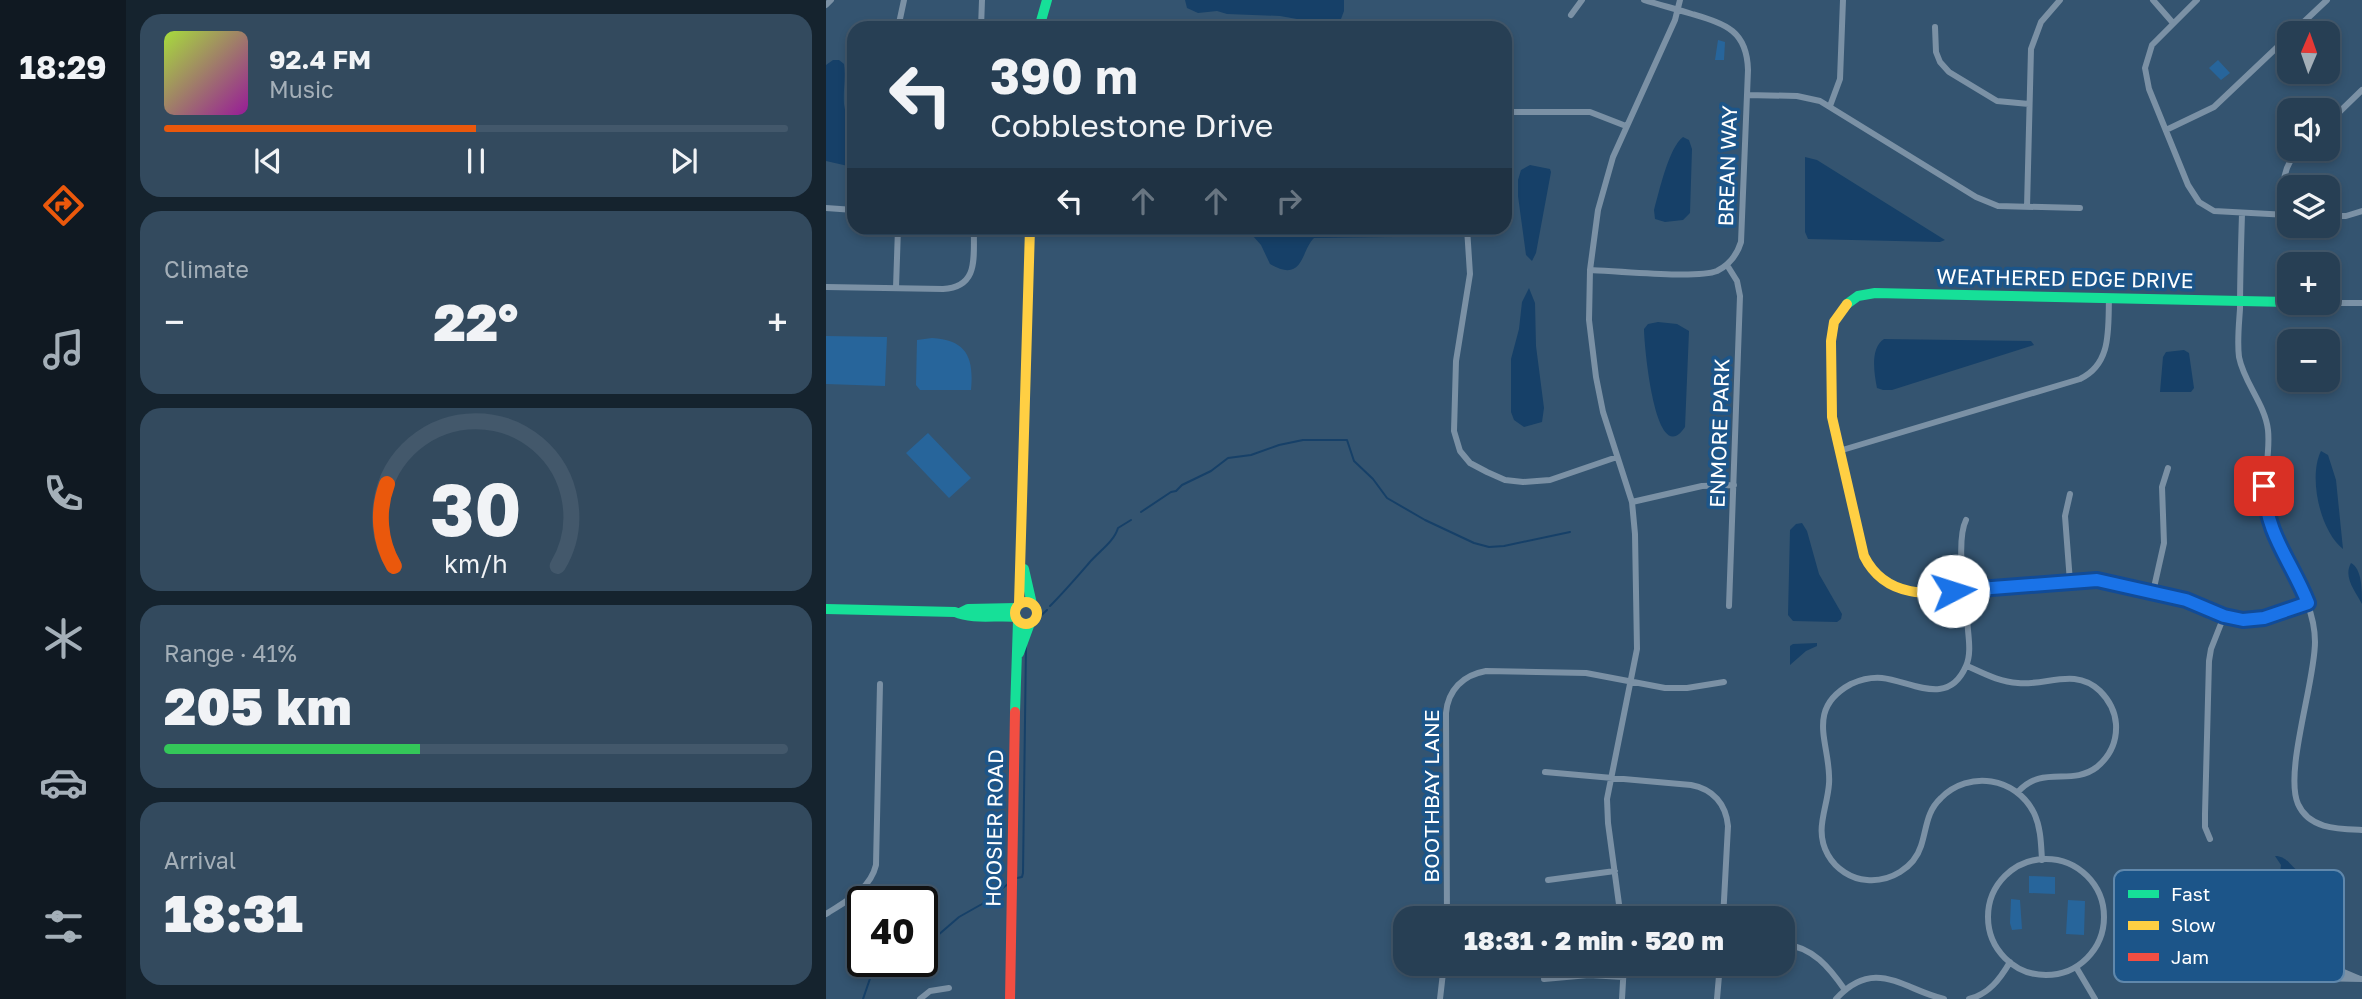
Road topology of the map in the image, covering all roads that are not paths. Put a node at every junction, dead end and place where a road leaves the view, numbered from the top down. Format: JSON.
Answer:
{"nodes":[{"id":1,"x":831,"y":0,"type":"edge"},
{"id":2,"x":904,"y":0,"type":"edge"},
{"id":3,"x":982,"y":0,"type":"edge"},
{"id":4,"x":1047,"y":0,"type":"edge"},
{"id":5,"x":1582,"y":0,"type":"edge"},
{"id":6,"x":1644,"y":0,"type":"edge"},
{"id":7,"x":1680,"y":0,"type":"edge"},
{"id":8,"x":1843,"y":0,"type":"edge"},
{"id":9,"x":2060,"y":0,"type":"edge"},
{"id":10,"x":2153,"y":0,"type":"edge"},
{"id":11,"x":2197,"y":0,"type":"edge"},
{"id":12,"x":2327,"y":0,"type":"edge"},
{"id":13,"x":826,"y":5,"type":"edge"},
{"id":14,"x":1678,"y":10,"type":"junction"},
{"id":15,"x":1571,"y":15,"type":"dead end"},
{"id":16,"x":900,"y":21,"type":"edge"},
{"id":17,"x":981,"y":21,"type":"edge"},
{"id":18,"x":1041,"y":21,"type":"edge"},
{"id":19,"x":2305,"y":21,"type":"edge"},
{"id":20,"x":2173,"y":23,"type":"junction"},
{"id":21,"x":1935,"y":27,"type":"dead end"},
{"id":22,"x":2277,"y":48,"type":"edge"},
{"id":23,"x":2362,"y":90,"type":"edge"},
{"id":24,"x":1747,"y":95,"type":"junction"},
{"id":25,"x":2029,"y":104,"type":"junction"},
{"id":26,"x":1830,"y":106,"type":"junction"},
{"id":27,"x":2340,"y":111,"type":"edge"},
{"id":28,"x":1512,"y":112,"type":"edge"},
{"id":29,"x":1626,"y":126,"type":"junction"},
{"id":30,"x":2166,"y":130,"type":"junction"},
{"id":31,"x":2027,"y":207,"type":"junction"},
{"id":32,"x":826,"y":208,"type":"edge"},
{"id":33,"x":2080,"y":208,"type":"dead end"},
{"id":34,"x":847,"y":210,"type":"edge"},
{"id":35,"x":2362,"y":211,"type":"edge"},
{"id":36,"x":2242,"y":214,"type":"junction"},
{"id":37,"x":2277,"y":215,"type":"edge"},
{"id":38,"x":2340,"y":216,"type":"edge"},
{"id":39,"x":898,"y":235,"type":"edge"},
{"id":40,"x":974,"y":235,"type":"edge"},
{"id":41,"x":1030,"y":235,"type":"edge"},
{"id":42,"x":1467,"y":235,"type":"edge"},
{"id":43,"x":1727,"y":265,"type":"junction"},
{"id":44,"x":1590,"y":270,"type":"junction"},
{"id":45,"x":826,"y":287,"type":"edge"},
{"id":46,"x":896,"y":288,"type":"junction"},
{"id":47,"x":2109,"y":298,"type":"junction"},
{"id":48,"x":2240,"y":301,"type":"junction"},
{"id":49,"x":2277,"y":302,"type":"edge"},
{"id":50,"x":2340,"y":303,"type":"edge"},
{"id":51,"x":2362,"y":303,"type":"edge"},
{"id":52,"x":1839,"y":451,"type":"junction"},
{"id":53,"x":1618,"y":457,"type":"junction"},
{"id":54,"x":2168,"y":468,"type":"dead end"},
{"id":55,"x":1734,"y":485,"type":"junction"},
{"id":56,"x":2070,"y":494,"type":"dead end"},
{"id":57,"x":1632,"y":502,"type":"junction"},
{"id":58,"x":1966,"y":520,"type":"dead end"},
{"id":59,"x":1021,"y":562,"type":"junction"},
{"id":60,"x":2070,"y":582,"type":"junction"},
{"id":61,"x":1965,"y":590,"type":"junction"},
{"id":62,"x":2153,"y":592,"type":"junction"},
{"id":63,"x":2308,"y":603,"type":"junction"},
{"id":64,"x":1032,"y":604,"type":"junction"},
{"id":65,"x":1729,"y":606,"type":"dead end"},
{"id":66,"x":826,"y":609,"type":"edge"},
{"id":67,"x":1017,"y":613,"type":"junction"},
{"id":68,"x":2224,"y":616,"type":"junction"},
{"id":69,"x":1030,"y":623,"type":"junction"},
{"id":70,"x":1017,"y":657,"type":"junction"},
{"id":71,"x":1967,"y":666,"type":"junction"},
{"id":72,"x":1630,"y":682,"type":"junction"},
{"id":73,"x":1724,"y":682,"type":"dead end"},
{"id":74,"x":880,"y":684,"type":"dead end"},
{"id":75,"x":1545,"y":772,"type":"dead end"},
{"id":76,"x":1610,"y":778,"type":"junction"},
{"id":77,"x":2018,"y":792,"type":"junction"},
{"id":78,"x":2362,"y":830,"type":"edge"},
{"id":79,"x":2210,"y":839,"type":"dead end"},
{"id":80,"x":2042,"y":860,"type":"junction"},
{"id":81,"x":1615,"y":871,"type":"junction"},
{"id":82,"x":1548,"y":880,"type":"dead end"},
{"id":83,"x":1447,"y":906,"type":"edge"},
{"id":84,"x":1619,"y":906,"type":"edge"},
{"id":85,"x":1724,"y":906,"type":"edge"},
{"id":86,"x":826,"y":914,"type":"edge"},
{"id":87,"x":1795,"y":947,"type":"edge"},
{"id":88,"x":2010,"y":962,"type":"junction"},
{"id":89,"x":2076,"y":967,"type":"junction"},
{"id":90,"x":2344,"y":972,"type":"edge"},
{"id":91,"x":1443,"y":976,"type":"edge"},
{"id":92,"x":1719,"y":976,"type":"edge"},
{"id":93,"x":1623,"y":978,"type":"joint"},
{"id":94,"x":1544,"y":979,"type":"dead end"},
{"id":95,"x":2361,"y":979,"type":"edge"},
{"id":96,"x":949,"y":988,"type":"dead end"},
{"id":97,"x":1845,"y":989,"type":"junction"},
{"id":98,"x":920,"y":999,"type":"edge"},
{"id":99,"x":1010,"y":999,"type":"edge"},
{"id":100,"x":1440,"y":999,"type":"edge"},
{"id":101,"x":1622,"y":999,"type":"edge"},
{"id":102,"x":1717,"y":999,"type":"edge"},
{"id":103,"x":1836,"y":999,"type":"edge"},
{"id":104,"x":1944,"y":999,"type":"edge"},
{"id":105,"x":1969,"y":999,"type":"edge"},
{"id":106,"x":2095,"y":999,"type":"edge"}],
"edges":[{"from":1,"to":13,"type":"street"},
{"from":2,"to":16,"type":"street"},
{"from":3,"to":17,"type":"street"},
{"from":4,"to":18,"type":"street"},
{"from":5,"to":15,"type":"street"},
{"from":6,"to":14,"type":"street","name":"BREAN WAY"},
{"from":7,"to":14,"type":"street"},
{"from":8,"to":26,"type":"street"},
{"from":9,"to":25,"type":"street"},
{"from":10,"to":20,"type":"street"},
{"from":11,"to":20,"type":"street"},
{"from":12,"to":19,"type":"street"},
{"from":14,"to":24,"type":"street","name":"BREAN WAY"},
{"from":14,"to":29,"type":"street"},
{"from":20,"to":30,"type":"street"},
{"from":21,"to":25,"type":"street"},
{"from":22,"to":30,"type":"street"},
{"from":23,"to":27,"type":"street"},
{"from":24,"to":26,"type":"street"},
{"from":24,"to":43,"type":"street","name":"BREAN WAY"},
{"from":25,"to":31,"type":"street"},
{"from":26,"to":31,"type":"street"},
{"from":28,"to":29,"type":"street"},
{"from":29,"to":44,"type":"street"},
{"from":30,"to":36,"type":"street"},
{"from":31,"to":33,"type":"street"},
{"from":32,"to":34,"type":"street"},
{"from":35,"to":38,"type":"street"},
{"from":36,"to":37,"type":"street"},
{"from":36,"to":48,"type":"street"},
{"from":39,"to":46,"type":"street"},
{"from":40,"to":46,"type":"street"},
{"from":41,"to":59,"type":"street","name":"HOOSIER ROAD"},
{"from":42,"to":53,"type":"street"},
{"from":43,"to":44,"type":"street"},
{"from":43,"to":55,"type":"street","name":"ENMORE PARK"},
{"from":44,"to":53,"type":"street"},
{"from":45,"to":46,"type":"street"},
{"from":47,"to":48,"type":"street","name":"WEATHERED EDGE DRIVE"},
{"from":47,"to":52,"type":"street"},
{"from":47,"to":52,"type":"street","name":"WEATHERED EDGE DRIVE"},
{"from":48,"to":49,"type":"street","name":"WEATHERED EDGE DRIVE"},
{"from":48,"to":63,"type":"street"},
{"from":50,"to":51,"type":"street"},
{"from":52,"to":61,"type":"street"},
{"from":53,"to":57,"type":"street"},
{"from":54,"to":62,"type":"street"},
{"from":55,"to":57,"type":"street"},
{"from":55,"to":65,"type":"street","name":"ENMORE PARK"},
{"from":56,"to":60,"type":"street"},
{"from":57,"to":72,"type":"street"},
{"from":58,"to":61,"type":"street"},
{"from":59,"to":64,"type":"street","name":"HOOSIER ROAD"},
{"from":59,"to":67,"type":"street","name":"HOOSIER ROAD"},
{"from":60,"to":61,"type":"street"},
{"from":60,"to":62,"type":"street"},
{"from":61,"to":71,"type":"street"},
{"from":62,"to":68,"type":"street"},
{"from":63,"to":68,"type":"street"},
{"from":63,"to":78,"type":"street"},
{"from":64,"to":67,"type":"street"},
{"from":64,"to":69,"type":"street","name":"HOOSIER ROAD"},
{"from":66,"to":67,"type":"street"},
{"from":67,"to":69,"type":"street"},
{"from":67,"to":70,"type":"street","name":"HOOSIER ROAD"},
{"from":68,"to":79,"type":"street"},
{"from":69,"to":70,"type":"street","name":"HOOSIER ROAD"},
{"from":70,"to":99,"type":"street","name":"HOOSIER ROAD"},
{"from":71,"to":77,"type":"street"},
{"from":71,"to":77,"type":"street"},
{"from":72,"to":73,"type":"street","name":"BOOTHBAY LANE"},
{"from":72,"to":76,"type":"street"},
{"from":72,"to":83,"type":"street","name":"BOOTHBAY LANE"},
{"from":74,"to":86,"type":"street"},
{"from":75,"to":76,"type":"street"},
{"from":76,"to":81,"type":"street"},
{"from":76,"to":85,"type":"street"},
{"from":77,"to":80,"type":"street"},
{"from":80,"to":88,"type":"street"},
{"from":80,"to":89,"type":"street"},
{"from":81,"to":82,"type":"street"},
{"from":81,"to":84,"type":"street"},
{"from":87,"to":97,"type":"street"},
{"from":88,"to":89,"type":"street"},
{"from":88,"to":105,"type":"street"},
{"from":89,"to":106,"type":"street"},
{"from":90,"to":95,"type":"street"},
{"from":91,"to":100,"type":"street"},
{"from":92,"to":102,"type":"street"},
{"from":93,"to":94,"type":"street"},
{"from":93,"to":101,"type":"street"},
{"from":96,"to":98,"type":"street"},
{"from":97,"to":103,"type":"street"},
{"from":97,"to":104,"type":"street"}]}
